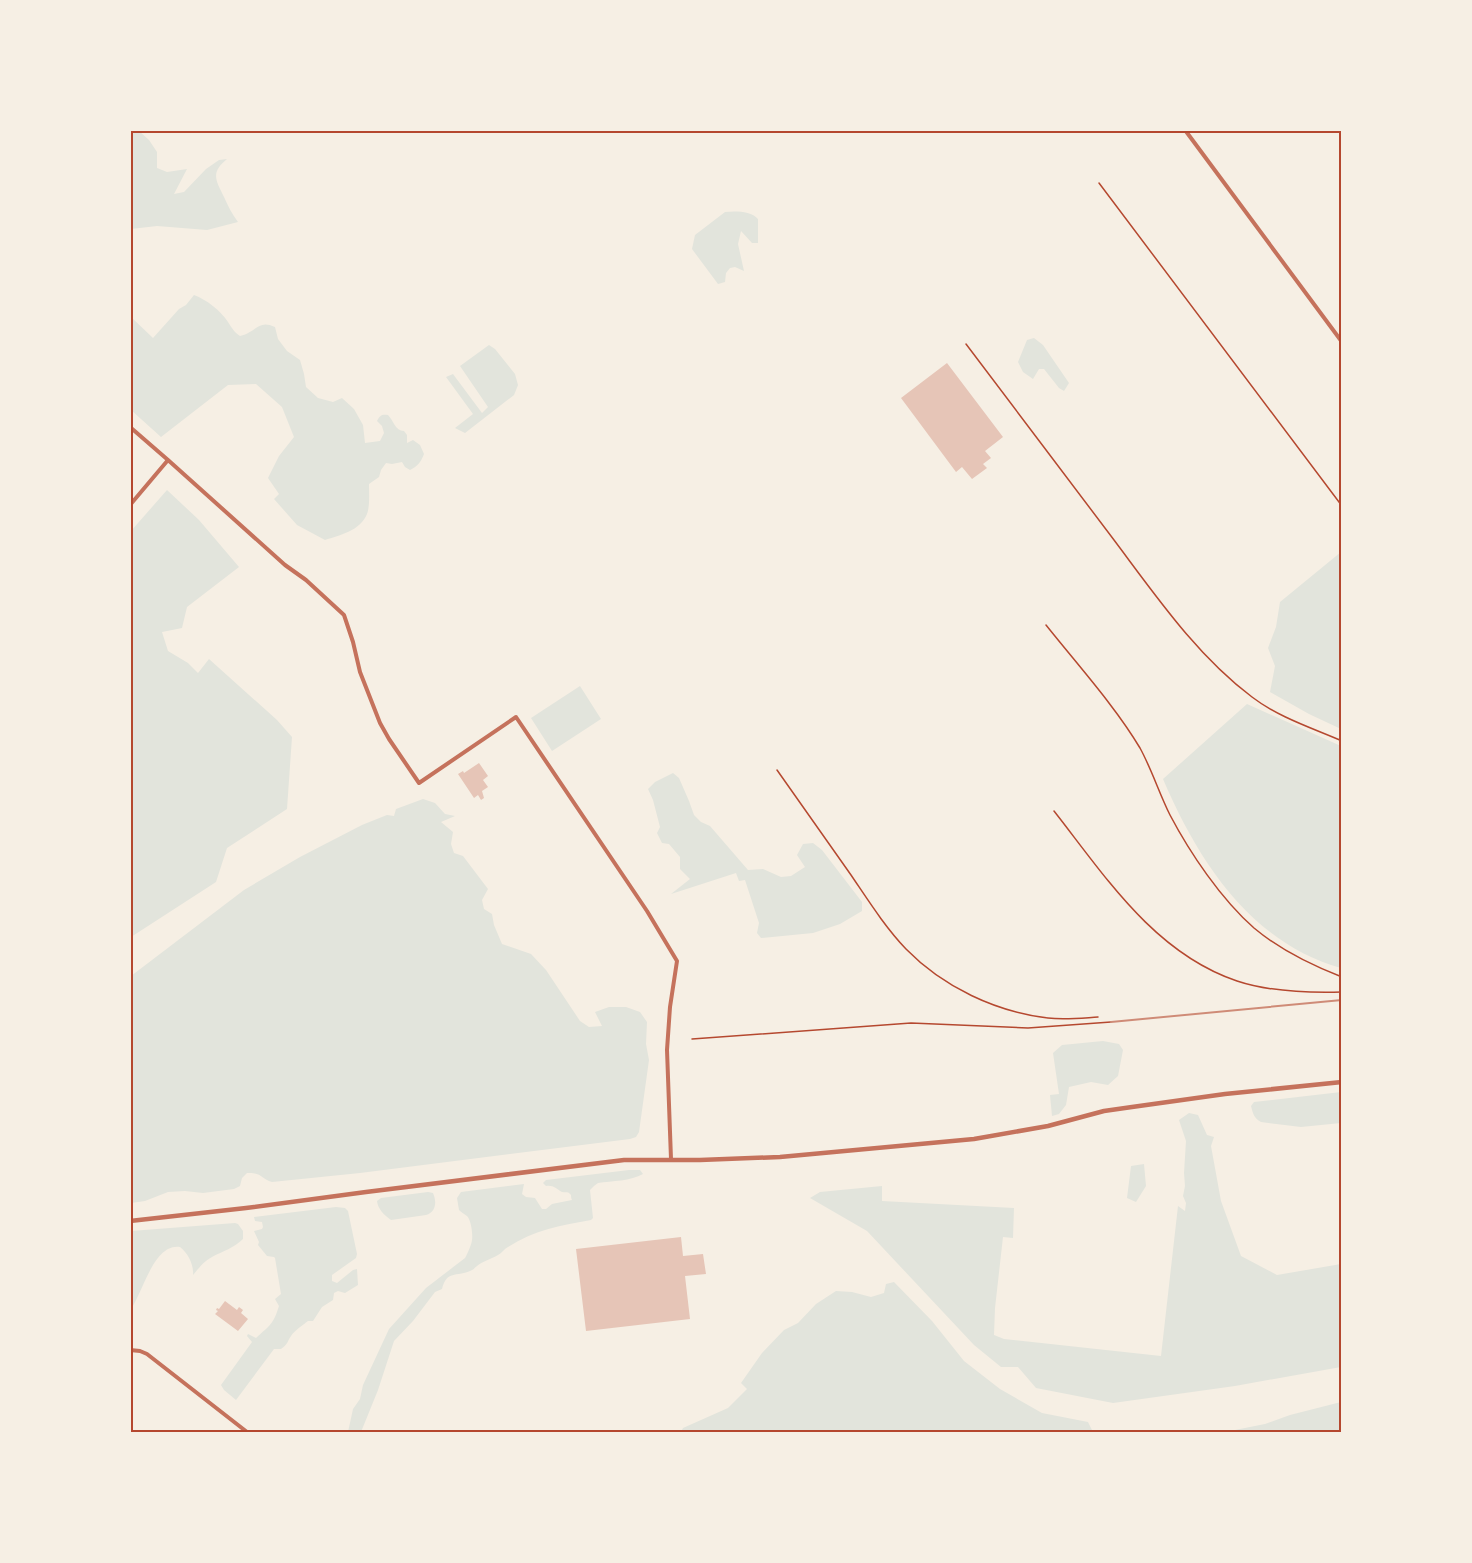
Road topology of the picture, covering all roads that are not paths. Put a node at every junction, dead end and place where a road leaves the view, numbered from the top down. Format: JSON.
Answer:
{"nodes":[{"id":1,"x":1185,"y":130,"type":"edge"},
{"id":2,"x":1341,"y":342,"type":"edge"},
{"id":3,"x":130,"y":427,"type":"edge"},
{"id":4,"x":168,"y":460,"type":"junction"},
{"id":5,"x":130,"y":505,"type":"edge"},
{"id":6,"x":1341,"y":1082,"type":"edge"},
{"id":7,"x":671,"y":1159,"type":"junction"},
{"id":8,"x":130,"y":1221,"type":"edge"},
{"id":9,"x":130,"y":1350,"type":"edge"},
{"id":10,"x":247,"y":1432,"type":"edge"}],
"edges":[{"from":1,"to":2,"type":"street"},
{"from":3,"to":4,"type":"street"},
{"from":4,"to":5,"type":"street"},
{"from":4,"to":7,"type":"street"},
{"from":6,"to":7,"type":"street"},
{"from":7,"to":8,"type":"street"},
{"from":9,"to":10,"type":"street"}]}
